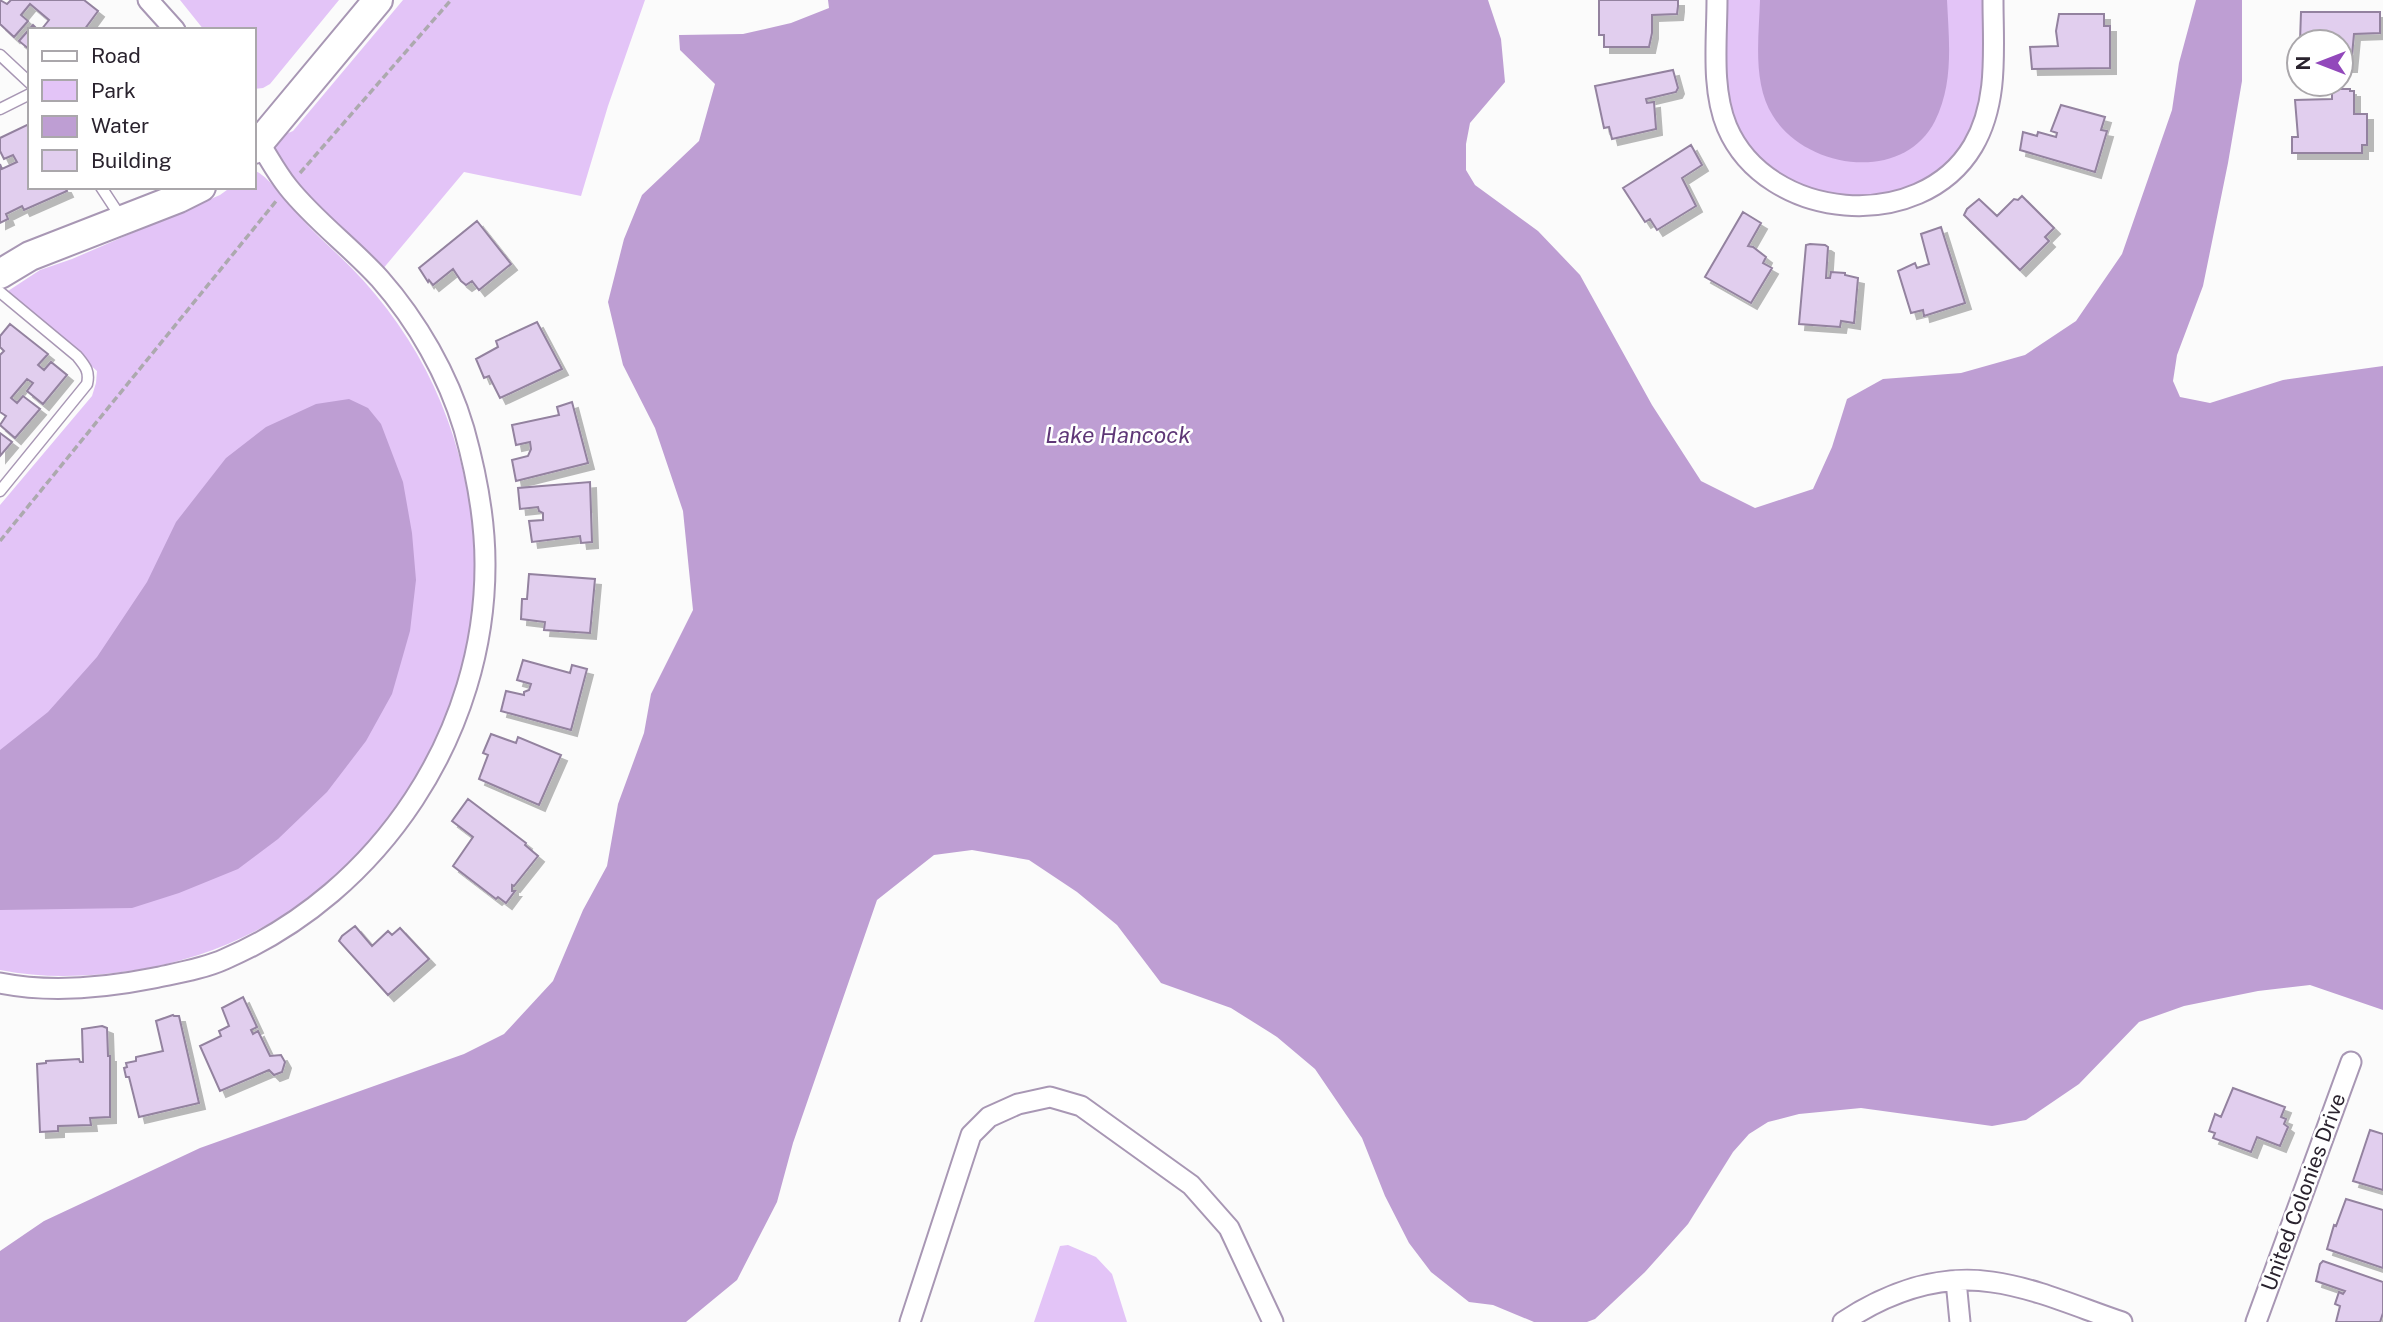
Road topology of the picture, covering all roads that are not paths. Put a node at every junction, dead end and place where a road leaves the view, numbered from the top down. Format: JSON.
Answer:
{"nodes":[{"id":1,"x":148,"y":0,"type":"edge"},
{"id":2,"x":378,"y":0,"type":"edge"},
{"id":3,"x":1717,"y":0,"type":"edge"},
{"id":4,"x":1993,"y":0,"type":"edge"},
{"id":5,"x":173,"y":28,"type":"edge"},
{"id":6,"x":0,"y":55,"type":"edge"},
{"id":7,"x":28,"y":81,"type":"edge"},
{"id":8,"x":28,"y":95,"type":"edge"},
{"id":9,"x":0,"y":109,"type":"edge"},
{"id":10,"x":256,"y":142,"type":"edge"},
{"id":11,"x":102,"y":189,"type":"edge"},
{"id":12,"x":196,"y":189,"type":"edge"},
{"id":13,"x":122,"y":220,"type":"junction"},
{"id":14,"x":0,"y":274,"type":"edge"},
{"id":15,"x":0,"y":292,"type":"edge"},
{"id":16,"x":0,"y":491,"type":"edge"},
{"id":17,"x":0,"y":983,"type":"edge"},
{"id":18,"x":2351,"y":1062,"type":"dead end"},
{"id":19,"x":1956,"y":1281,"type":"junction"},
{"id":20,"x":910,"y":1322,"type":"edge"},
{"id":21,"x":1273,"y":1322,"type":"edge"},
{"id":22,"x":1843,"y":1322,"type":"edge"},
{"id":23,"x":1960,"y":1322,"type":"edge"},
{"id":24,"x":2122,"y":1322,"type":"edge"},
{"id":25,"x":2256,"y":1322,"type":"edge"}],
"edges":[{"from":1,"to":5,"type":"street"},
{"from":2,"to":10,"type":"street"},
{"from":3,"to":4,"type":"street"},
{"from":6,"to":7,"type":"lane"},
{"from":8,"to":9,"type":"lane"},
{"from":10,"to":17,"type":"street"},
{"from":11,"to":13,"type":"lane"},
{"from":12,"to":13,"type":"street"},
{"from":13,"to":14,"type":"street"},
{"from":15,"to":16,"type":"lane"},
{"from":18,"to":25,"type":"street","name":"United Colonies Drive"},
{"from":19,"to":22,"type":"street"},
{"from":19,"to":23,"type":"street"},
{"from":19,"to":24,"type":"street"},
{"from":20,"to":21,"type":"street"}]}
